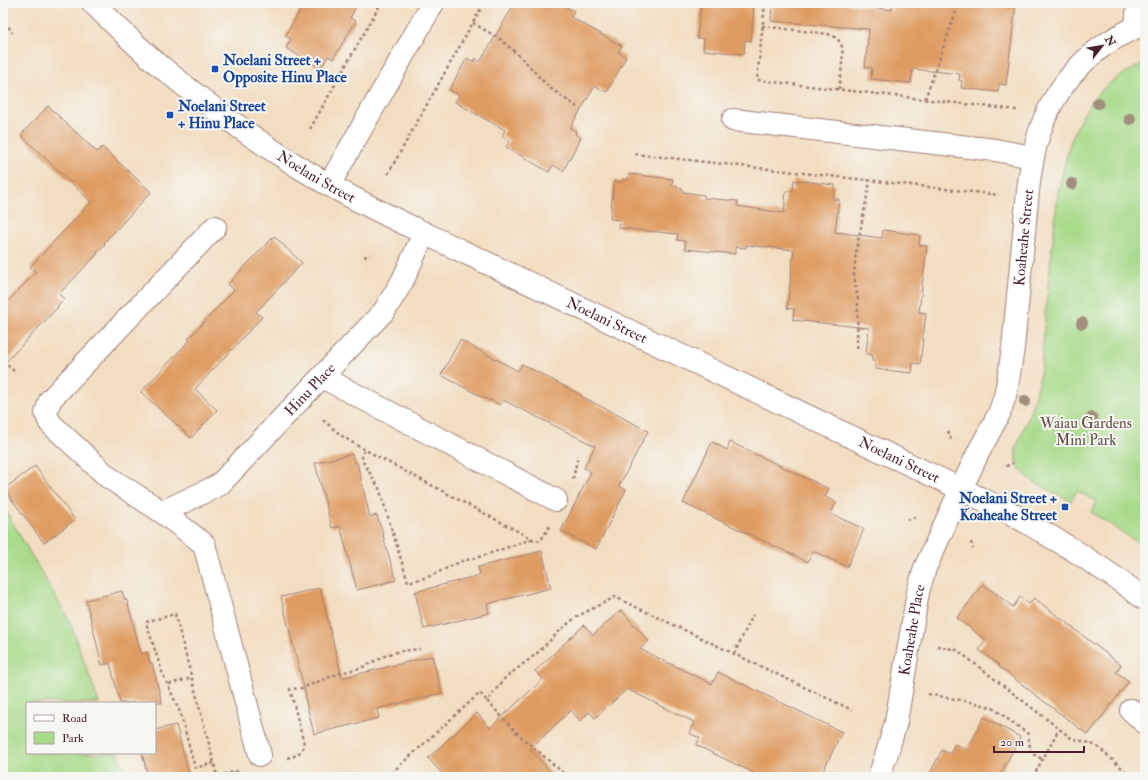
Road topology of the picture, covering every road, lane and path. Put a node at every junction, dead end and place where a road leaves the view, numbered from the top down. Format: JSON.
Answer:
{"nodes":[{"id":1,"x":93,"y":3,"type":"edge"},
{"id":2,"x":381,"y":3,"type":"edge"},
{"id":3,"x":433,"y":3,"type":"edge"},
{"id":4,"x":484,"y":3,"type":"edge"},
{"id":5,"x":765,"y":3,"type":"edge"},
{"id":6,"x":958,"y":3,"type":"edge"},
{"id":7,"x":1138,"y":3,"type":"edge"},
{"id":8,"x":3,"y":16,"type":"edge"},
{"id":9,"x":473,"y":24,"type":"junction"},
{"id":10,"x":762,"y":26,"type":"junction"},
{"id":11,"x":1140,"y":26,"type":"edge"},
{"id":12,"x":12,"y":33,"type":"dead end"},
{"id":13,"x":839,"y":89,"type":"junction"},
{"id":14,"x":925,"y":99,"type":"junction"},
{"id":15,"x":577,"y":108,"type":"dead end"},
{"id":16,"x":1016,"y":110,"type":"dead end"},
{"id":17,"x":733,"y":120,"type":"dead end"},
{"id":18,"x":310,"y":128,"type":"dead end"},
{"id":19,"x":635,"y":154,"type":"dead end"},
{"id":20,"x":1034,"y":156,"type":"junction"},
{"id":21,"x":388,"y":174,"type":"dead end"},
{"id":22,"x":870,"y":181,"type":"junction"},
{"id":23,"x":329,"y":185,"type":"junction"},
{"id":24,"x":999,"y":195,"type":"dead end"},
{"id":25,"x":215,"y":227,"type":"dead end"},
{"id":26,"x":424,"y":234,"type":"junction"},
{"id":27,"x":370,"y":255,"type":"dead end"},
{"id":28,"x":364,"y":257,"type":"dead end"},
{"id":29,"x":857,"y":348,"type":"dead end"},
{"id":30,"x":3,"y":361,"type":"edge"},
{"id":31,"x":15,"y":372,"type":"dead end"},
{"id":32,"x":322,"y":377,"type":"junction"},
{"id":33,"x":323,"y":420,"type":"dead end"},
{"id":34,"x":948,"y":431,"type":"dead end"},
{"id":35,"x":951,"y":440,"type":"dead end"},
{"id":36,"x":364,"y":450,"type":"junction"},
{"id":37,"x":578,"y":455,"type":"dead end"},
{"id":38,"x":1012,"y":463,"type":"dead end"},
{"id":39,"x":1006,"y":466,"type":"dead end"},
{"id":40,"x":573,"y":480,"type":"dead end"},
{"id":41,"x":961,"y":488,"type":"junction"},
{"id":42,"x":556,"y":500,"type":"dead end"},
{"id":43,"x":162,"y":512,"type":"junction"},
{"id":44,"x":917,"y":517,"type":"dead end"},
{"id":45,"x":907,"y":520,"type":"dead end"},
{"id":46,"x":552,"y":524,"type":"dead end"},
{"id":47,"x":532,"y":539,"type":"junction"},
{"id":48,"x":971,"y":542,"type":"dead end"},
{"id":49,"x":973,"y":549,"type":"dead end"},
{"id":50,"x":1145,"y":599,"type":"edge"},
{"id":51,"x":175,"y":614,"type":"dead end"},
{"id":52,"x":753,"y":615,"type":"dead end"},
{"id":53,"x":937,"y":646,"type":"dead end"},
{"id":54,"x":420,"y":649,"type":"dead end"},
{"id":55,"x":734,"y":654,"type":"junction"},
{"id":56,"x":192,"y":678,"type":"dead end"},
{"id":57,"x":169,"y":684,"type":"junction"},
{"id":58,"x":290,"y":689,"type":"dead end"},
{"id":59,"x":928,"y":694,"type":"dead end"},
{"id":60,"x":487,"y":701,"type":"junction"},
{"id":61,"x":852,"y":710,"type":"dead end"},
{"id":62,"x":1059,"y":729,"type":"junction"},
{"id":63,"x":260,"y":755,"type":"dead end"},
{"id":64,"x":1042,"y":759,"type":"junction"},
{"id":65,"x":214,"y":763,"type":"dead end"},
{"id":66,"x":387,"y":777,"type":"edge"},
{"id":67,"x":568,"y":777,"type":"edge"},
{"id":68,"x":878,"y":777,"type":"edge"},
{"id":69,"x":1033,"y":777,"type":"edge"},
{"id":70,"x":1132,"y":777,"type":"edge"}],
"edges":[{"from":1,"to":23,"type":"street","name":"Noelani Street"},
{"from":2,"to":18,"type":"path"},
{"from":3,"to":23,"type":"street"},
{"from":4,"to":9,"type":"path"},
{"from":5,"to":10,"type":"path"},
{"from":6,"to":14,"type":"path"},
{"from":7,"to":11,"type":"street"},
{"from":8,"to":12,"type":"path"},
{"from":9,"to":15,"type":"path"},
{"from":9,"to":21,"type":"path"},
{"from":10,"to":13,"type":"path"},
{"from":10,"to":13,"type":"path"},
{"from":11,"to":20,"type":"street","name":"Koaheahe Street"},
{"from":13,"to":14,"type":"path"},
{"from":14,"to":16,"type":"path"},
{"from":17,"to":20,"type":"street"},
{"from":19,"to":22,"type":"path"},
{"from":20,"to":41,"type":"street","name":"Koaheahe Street"},
{"from":22,"to":24,"type":"path"},
{"from":22,"to":29,"type":"path"},
{"from":23,"to":26,"type":"street","name":"Noelani Street"},
{"from":25,"to":43,"type":"street"},
{"from":26,"to":32,"type":"street","name":"Hinu Place"},
{"from":26,"to":41,"type":"street","name":"Noelani Street"},
{"from":27,"to":28,"type":"path"},
{"from":30,"to":31,"type":"path"},
{"from":32,"to":42,"type":"street"},
{"from":32,"to":43,"type":"street","name":"Hinu Place"},
{"from":33,"to":36,"type":"path"},
{"from":34,"to":35,"type":"path"},
{"from":36,"to":47,"type":"path"},
{"from":36,"to":47,"type":"path"},
{"from":37,"to":40,"type":"path"},
{"from":38,"to":39,"type":"path"},
{"from":41,"to":50,"type":"street","name":"Noelani Street"},
{"from":41,"to":68,"type":"street","name":"Koaheahe Place"},
{"from":43,"to":63,"type":"street"},
{"from":44,"to":45,"type":"path"},
{"from":46,"to":47,"type":"path"},
{"from":48,"to":49,"type":"path"},
{"from":51,"to":57,"type":"path"},
{"from":52,"to":55,"type":"path"},
{"from":53,"to":62,"type":"path"},
{"from":54,"to":58,"type":"path"},
{"from":55,"to":60,"type":"path"},
{"from":55,"to":61,"type":"path"},
{"from":56,"to":57,"type":"path"},
{"from":57,"to":65,"type":"path"},
{"from":59,"to":64,"type":"path"},
{"from":60,"to":66,"type":"path"},
{"from":60,"to":67,"type":"path"},
{"from":62,"to":64,"type":"path"},
{"from":62,"to":70,"type":"path"},
{"from":64,"to":69,"type":"path"}]}
